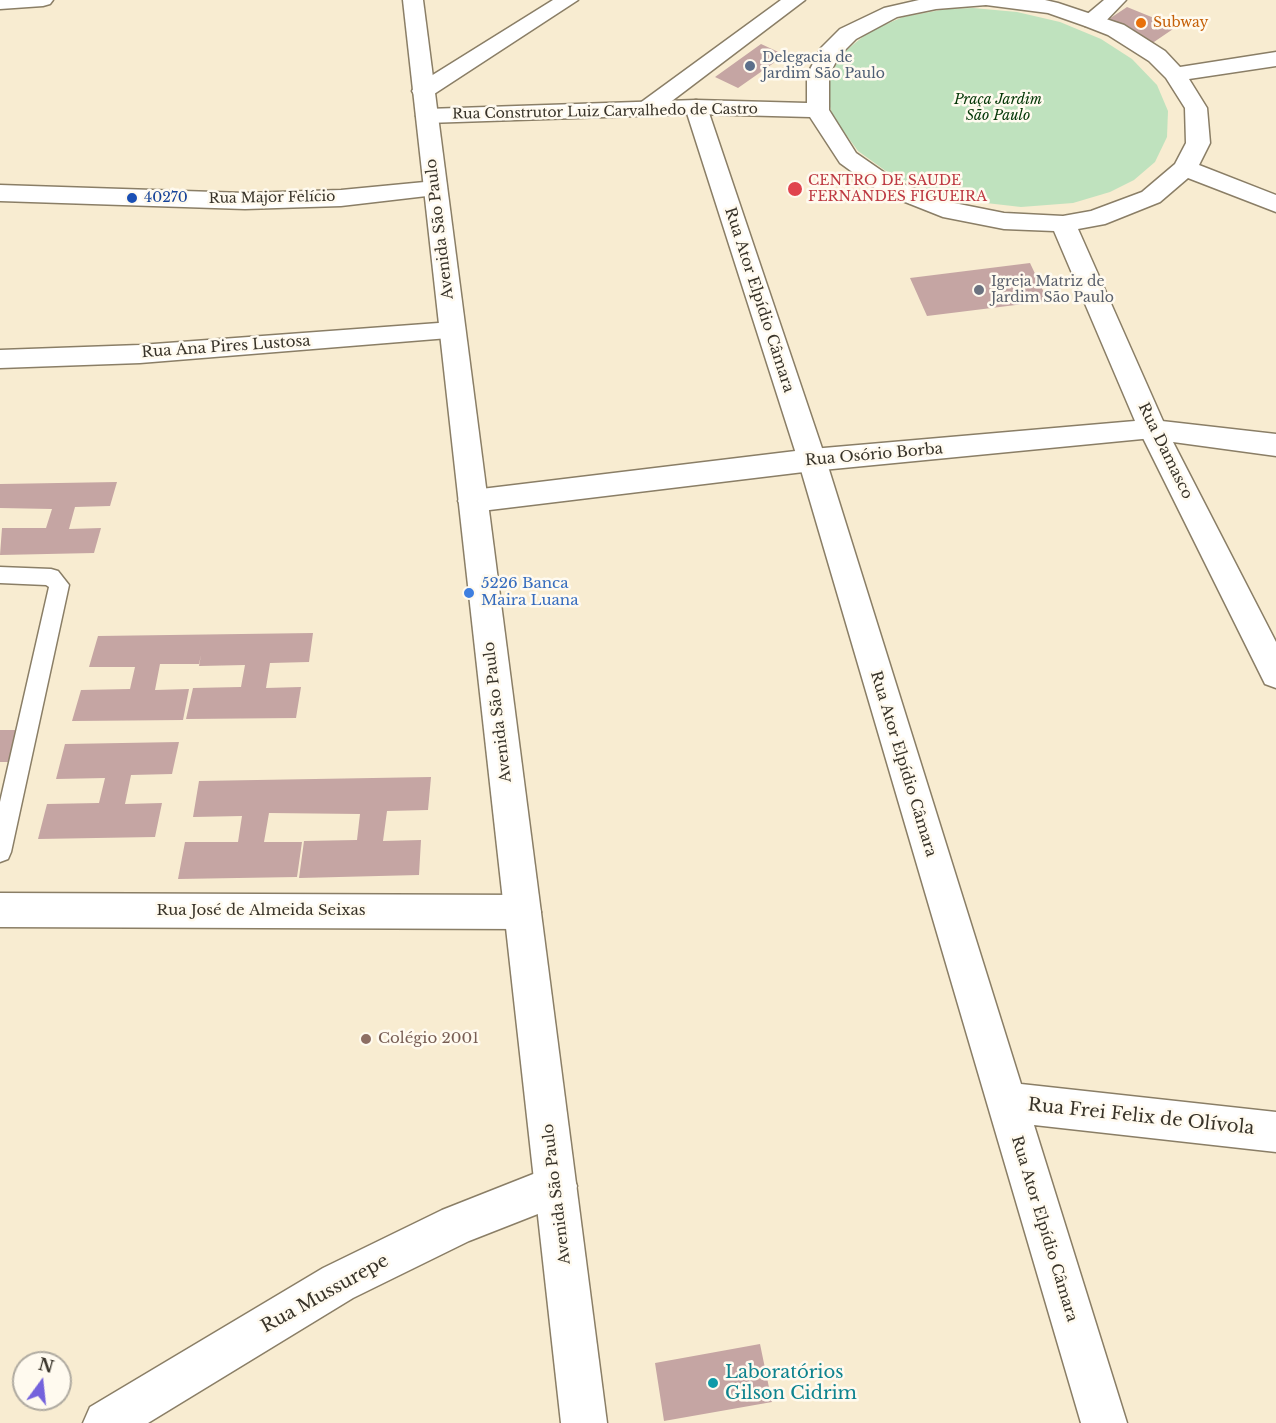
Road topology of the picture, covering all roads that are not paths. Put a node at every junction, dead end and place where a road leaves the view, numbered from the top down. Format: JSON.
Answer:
{"nodes":[{"id":1,"x":42,"y":0,"type":"edge"},
{"id":2,"x":413,"y":0,"type":"edge"},
{"id":3,"x":568,"y":0,"type":"edge"},
{"id":4,"x":795,"y":0,"type":"edge"},
{"id":5,"x":982,"y":0,"type":"edge"},
{"id":6,"x":990,"y":0,"type":"edge"},
{"id":7,"x":1116,"y":0,"type":"edge"},
{"id":8,"x":0,"y":3,"type":"edge"},
{"id":9,"x":1093,"y":21,"type":"junction"},
{"id":10,"x":1276,"y":59,"type":"edge"},
{"id":11,"x":1175,"y":74,"type":"junction"},
{"id":12,"x":425,"y":104,"type":"junction"},
{"id":13,"x":696,"y":107,"type":"junction"},
{"id":14,"x":648,"y":108,"type":"junction"},
{"id":15,"x":819,"y":110,"type":"junction"},
{"id":16,"x":1185,"y":168,"type":"junction"},
{"id":17,"x":435,"y":189,"type":"junction"},
{"id":18,"x":0,"y":193,"type":"edge"},
{"id":19,"x":1276,"y":204,"type":"edge"},
{"id":20,"x":1063,"y":224,"type":"junction"},
{"id":21,"x":452,"y":331,"type":"junction"},
{"id":22,"x":0,"y":359,"type":"edge"},
{"id":23,"x":1153,"y":430,"type":"junction"},
{"id":24,"x":1276,"y":445,"type":"edge"},
{"id":25,"x":812,"y":460,"type":"junction"},
{"id":26,"x":473,"y":501,"type":"junction"},
{"id":27,"x":0,"y":575,"type":"edge"},
{"id":28,"x":1276,"y":674,"type":"edge"},
{"id":29,"x":1,"y":845,"type":"edge"},
{"id":30,"x":0,"y":910,"type":"edge"},
{"id":31,"x":523,"y":912,"type":"junction"},
{"id":32,"x":1005,"y":1102,"type":"junction"},
{"id":33,"x":1276,"y":1132,"type":"edge"},
{"id":34,"x":556,"y":1186,"type":"junction"},
{"id":35,"x":106,"y":1423,"type":"edge"},
{"id":36,"x":584,"y":1423,"type":"edge"},
{"id":37,"x":1104,"y":1423,"type":"edge"}],
"edges":[{"from":1,"to":8,"type":"street"},
{"from":2,"to":12,"type":"street","name":"Avenida São Paulo"},
{"from":3,"to":12,"type":"street"},
{"from":4,"to":14,"type":"street"},
{"from":5,"to":15,"type":"street"},
{"from":6,"to":9,"type":"street"},
{"from":7,"to":9,"type":"street"},
{"from":9,"to":11,"type":"street"},
{"from":10,"to":11,"type":"street"},
{"from":11,"to":16,"type":"street"},
{"from":12,"to":14,"type":"street","name":"Rua Construtor Luiz Carvalhedo de Castro"},
{"from":12,"to":17,"type":"street","name":"Avenida São Paulo"},
{"from":13,"to":14,"type":"street","name":"Rua Construtor Luiz Carvalhedo de Castro"},
{"from":13,"to":15,"type":"street","name":"Rua Construtor Luiz Carvalhedo de Castro"},
{"from":13,"to":25,"type":"street","name":"Rua Ator Elpídio Câmara"},
{"from":15,"to":20,"type":"street"},
{"from":16,"to":19,"type":"street"},
{"from":16,"to":20,"type":"street"},
{"from":17,"to":18,"type":"street","name":"Rua Major Felício"},
{"from":17,"to":21,"type":"street","name":"Avenida São Paulo"},
{"from":20,"to":23,"type":"street","name":"Rua Damasco"},
{"from":21,"to":22,"type":"street","name":"Rua Ana Pires Lustosa"},
{"from":21,"to":26,"type":"street","name":"Avenida São Paulo"},
{"from":23,"to":24,"type":"street","name":"Rua Osório Borba"},
{"from":23,"to":25,"type":"street","name":"Rua Osório Borba"},
{"from":23,"to":28,"type":"street","name":"Rua Damasco"},
{"from":25,"to":26,"type":"street","name":"Rua Osório Borba"},
{"from":25,"to":32,"type":"street","name":"Rua Ator Elpídio Câmara"},
{"from":26,"to":31,"type":"street","name":"Avenida São Paulo"},
{"from":27,"to":29,"type":"lane"},
{"from":30,"to":31,"type":"street","name":"Rua José de Almeida Seixas"},
{"from":31,"to":34,"type":"street","name":"Avenida São Paulo"},
{"from":32,"to":33,"type":"street","name":"Rua Frei Felix de Olívola"},
{"from":32,"to":37,"type":"street","name":"Rua Ator Elpídio Câmara"},
{"from":34,"to":35,"type":"street","name":"Rua Mussurepe"},
{"from":34,"to":36,"type":"street","name":"Avenida São Paulo"}]}
